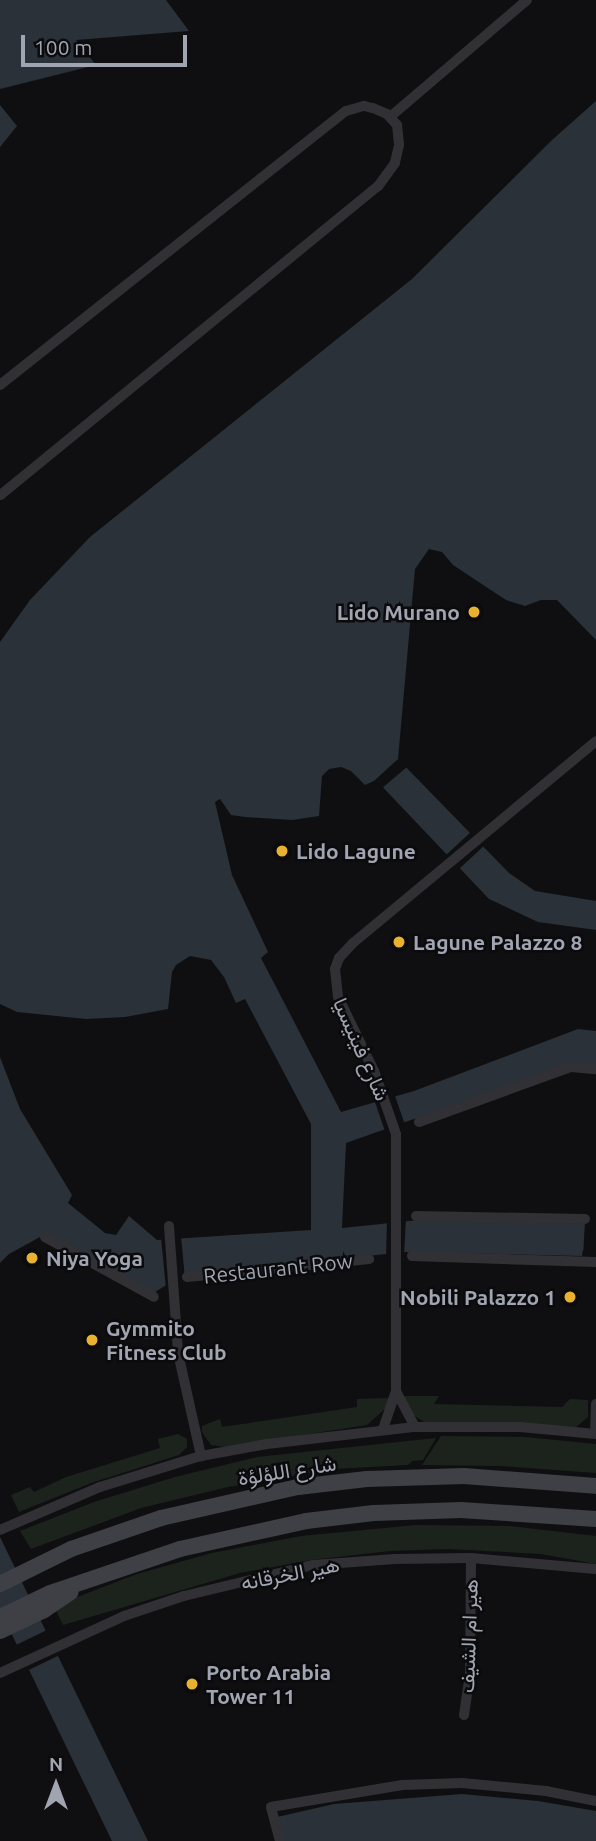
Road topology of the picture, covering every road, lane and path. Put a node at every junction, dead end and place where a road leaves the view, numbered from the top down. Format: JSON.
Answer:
{"nodes":[{"id":1,"x":527,"y":0,"type":"edge"},
{"id":2,"x":390,"y":117,"type":"junction"},
{"id":3,"x":0,"y":385,"type":"edge"},
{"id":4,"x":0,"y":495,"type":"edge"},
{"id":5,"x":596,"y":741,"type":"edge"},
{"id":6,"x":596,"y":1069,"type":"edge"},
{"id":7,"x":419,"y":1122,"type":"dead end"},
{"id":8,"x":416,"y":1216,"type":"dead end"},
{"id":9,"x":585,"y":1219,"type":"dead end"},
{"id":10,"x":169,"y":1226,"type":"dead end"},
{"id":11,"x":45,"y":1237,"type":"dead end"},
{"id":12,"x":412,"y":1256,"type":"dead end"},
{"id":13,"x":369,"y":1259,"type":"dead end"},
{"id":14,"x":596,"y":1262,"type":"edge"},
{"id":15,"x":187,"y":1277,"type":"dead end"},
{"id":16,"x":154,"y":1297,"type":"dead end"},
{"id":17,"x":396,"y":1391,"type":"junction"},
{"id":18,"x":596,"y":1404,"type":"edge"},
{"id":19,"x":415,"y":1427,"type":"junction"},
{"id":20,"x":383,"y":1429,"type":"junction"},
{"id":21,"x":596,"y":1433,"type":"edge"},
{"id":22,"x":201,"y":1456,"type":"junction"},
{"id":23,"x":596,"y":1486,"type":"edge"},
{"id":24,"x":596,"y":1519,"type":"edge"},
{"id":25,"x":3,"y":1528,"type":"edge"},
{"id":26,"x":471,"y":1558,"type":"junction"},
{"id":27,"x":596,"y":1569,"type":"edge"},
{"id":28,"x":0,"y":1584,"type":"edge"},
{"id":29,"x":41,"y":1604,"type":"junction"},
{"id":30,"x":0,"y":1617,"type":"edge"},
{"id":31,"x":0,"y":1631,"type":"edge"},
{"id":32,"x":0,"y":1673,"type":"edge"},
{"id":33,"x":464,"y":1715,"type":"dead end"},
{"id":34,"x":596,"y":1801,"type":"edge"},
{"id":35,"x":280,"y":1841,"type":"edge"}],
"edges":[{"from":1,"to":2,"type":"street"},
{"from":2,"to":3,"type":"street"},
{"from":2,"to":4,"type":"street"},
{"from":5,"to":17,"type":"street","name":"شارع فينيسيا"},
{"from":6,"to":7,"type":"street"},
{"from":8,"to":9,"type":"street"},
{"from":10,"to":22,"type":"street"},
{"from":11,"to":16,"type":"street"},
{"from":12,"to":14,"type":"street"},
{"from":13,"to":15,"type":"street","name":"Restaurant Row"},
{"from":17,"to":19,"type":"street","name":"شارع فينيسيا"},
{"from":17,"to":20,"type":"street","name":"شارع فينيسيا"},
{"from":18,"to":21,"type":"street"},
{"from":19,"to":20,"type":"street"},
{"from":19,"to":21,"type":"street"},
{"from":20,"to":22,"type":"street"},
{"from":22,"to":25,"type":"street"},
{"from":23,"to":28,"type":"main road","name":"شارع اللؤلؤة"},
{"from":24,"to":29,"type":"main road"},
{"from":26,"to":27,"type":"street","name":"هير الخرقانه"},
{"from":26,"to":32,"type":"street","name":"هير الخرقانه"},
{"from":26,"to":33,"type":"street","name":"هير ام الشيف"},
{"from":29,"to":30,"type":"main road"},
{"from":29,"to":31,"type":"main road"},
{"from":34,"to":35,"type":"street"}]}
